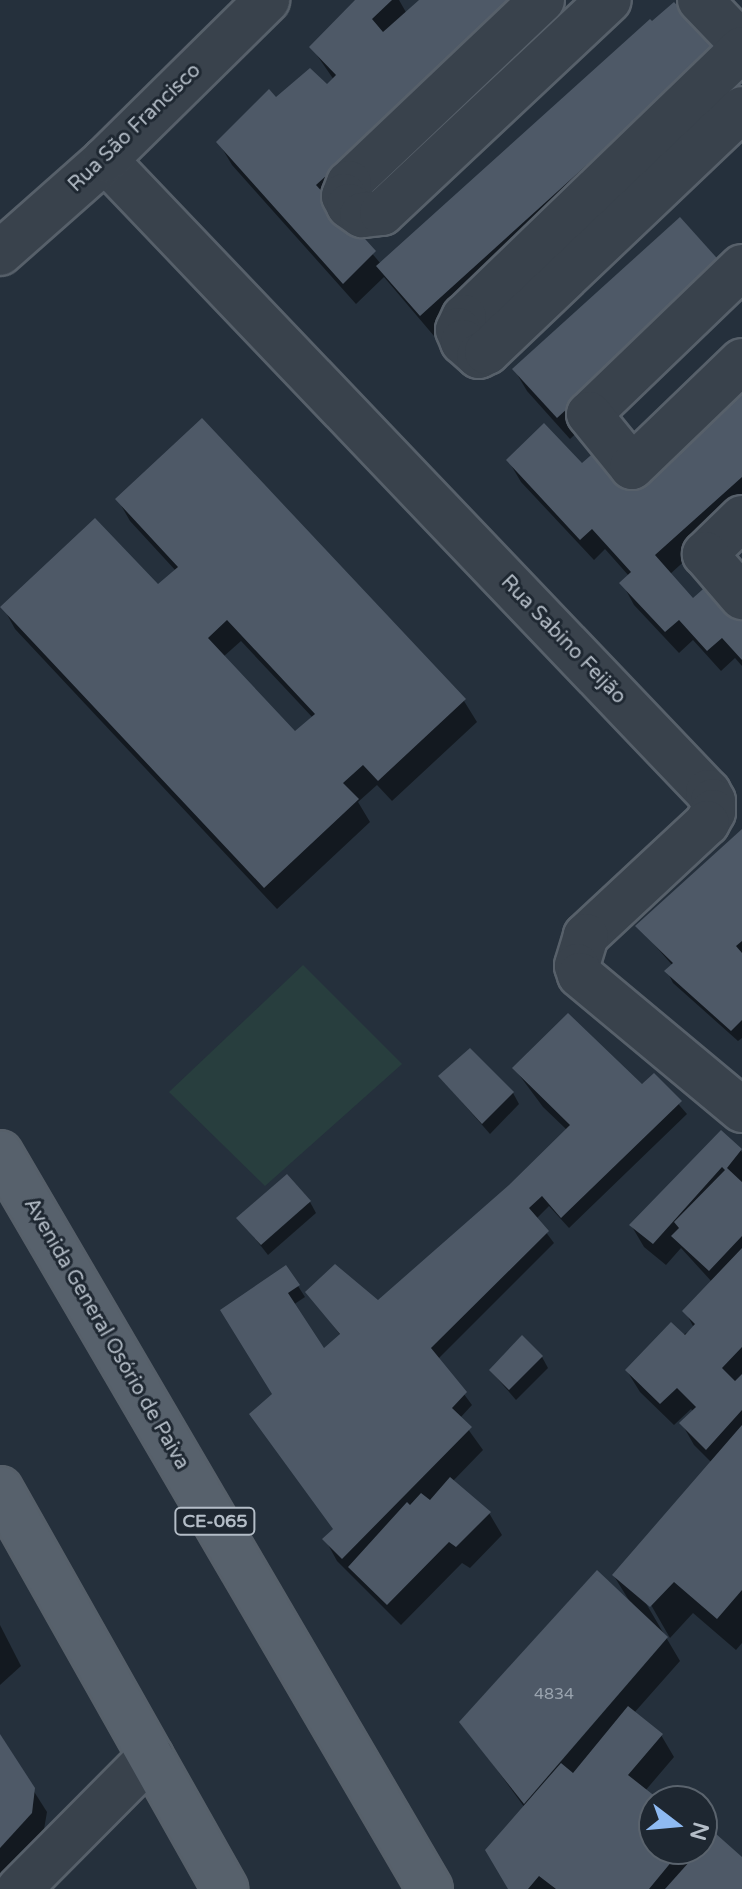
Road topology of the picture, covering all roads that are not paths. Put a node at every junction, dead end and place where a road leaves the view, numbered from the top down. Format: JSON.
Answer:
{"nodes":[{"id":1,"x":267,"y":0,"type":"edge"},
{"id":2,"x":542,"y":0,"type":"edge"},
{"id":3,"x":609,"y":0,"type":"edge"},
{"id":4,"x":700,"y":0,"type":"edge"},
{"id":5,"x":742,"y":47,"type":"edge"},
{"id":6,"x":742,"y":109,"type":"edge"},
{"id":7,"x":105,"y":160,"type":"junction"},
{"id":8,"x":0,"y":253,"type":"edge"},
{"id":9,"x":742,"y":267,"type":"edge"},
{"id":10,"x":742,"y":361,"type":"edge"},
{"id":11,"x":742,"y":518,"type":"edge"},
{"id":12,"x":742,"y":597,"type":"edge"},
{"id":13,"x":742,"y":1110,"type":"edge"},
{"id":14,"x":0,"y":1153,"type":"edge"},
{"id":15,"x":0,"y":1489,"type":"edge"},
{"id":16,"x":151,"y":1756,"type":"junction"},
{"id":17,"x":19,"y":1889,"type":"edge"},
{"id":18,"x":225,"y":1889,"type":"edge"},
{"id":19,"x":430,"y":1889,"type":"edge"}],
"edges":[{"from":1,"to":7,"type":"street","name":"Rua São Francisco"},
{"from":2,"to":3,"type":"street"},
{"from":4,"to":5,"type":"street"},
{"from":5,"to":6,"type":"street"},
{"from":7,"to":8,"type":"street","name":"Rua São Francisco"},
{"from":7,"to":13,"type":"street","name":"Rua Sabino Feijão"},
{"from":9,"to":10,"type":"street"},
{"from":11,"to":12,"type":"street"},
{"from":14,"to":19,"type":"main road","name":"Avenida General Osório de Paiva","number":"CE-065"},
{"from":15,"to":16,"type":"main road"},
{"from":16,"to":17,"type":"street"},
{"from":16,"to":18,"type":"main road"}]}
